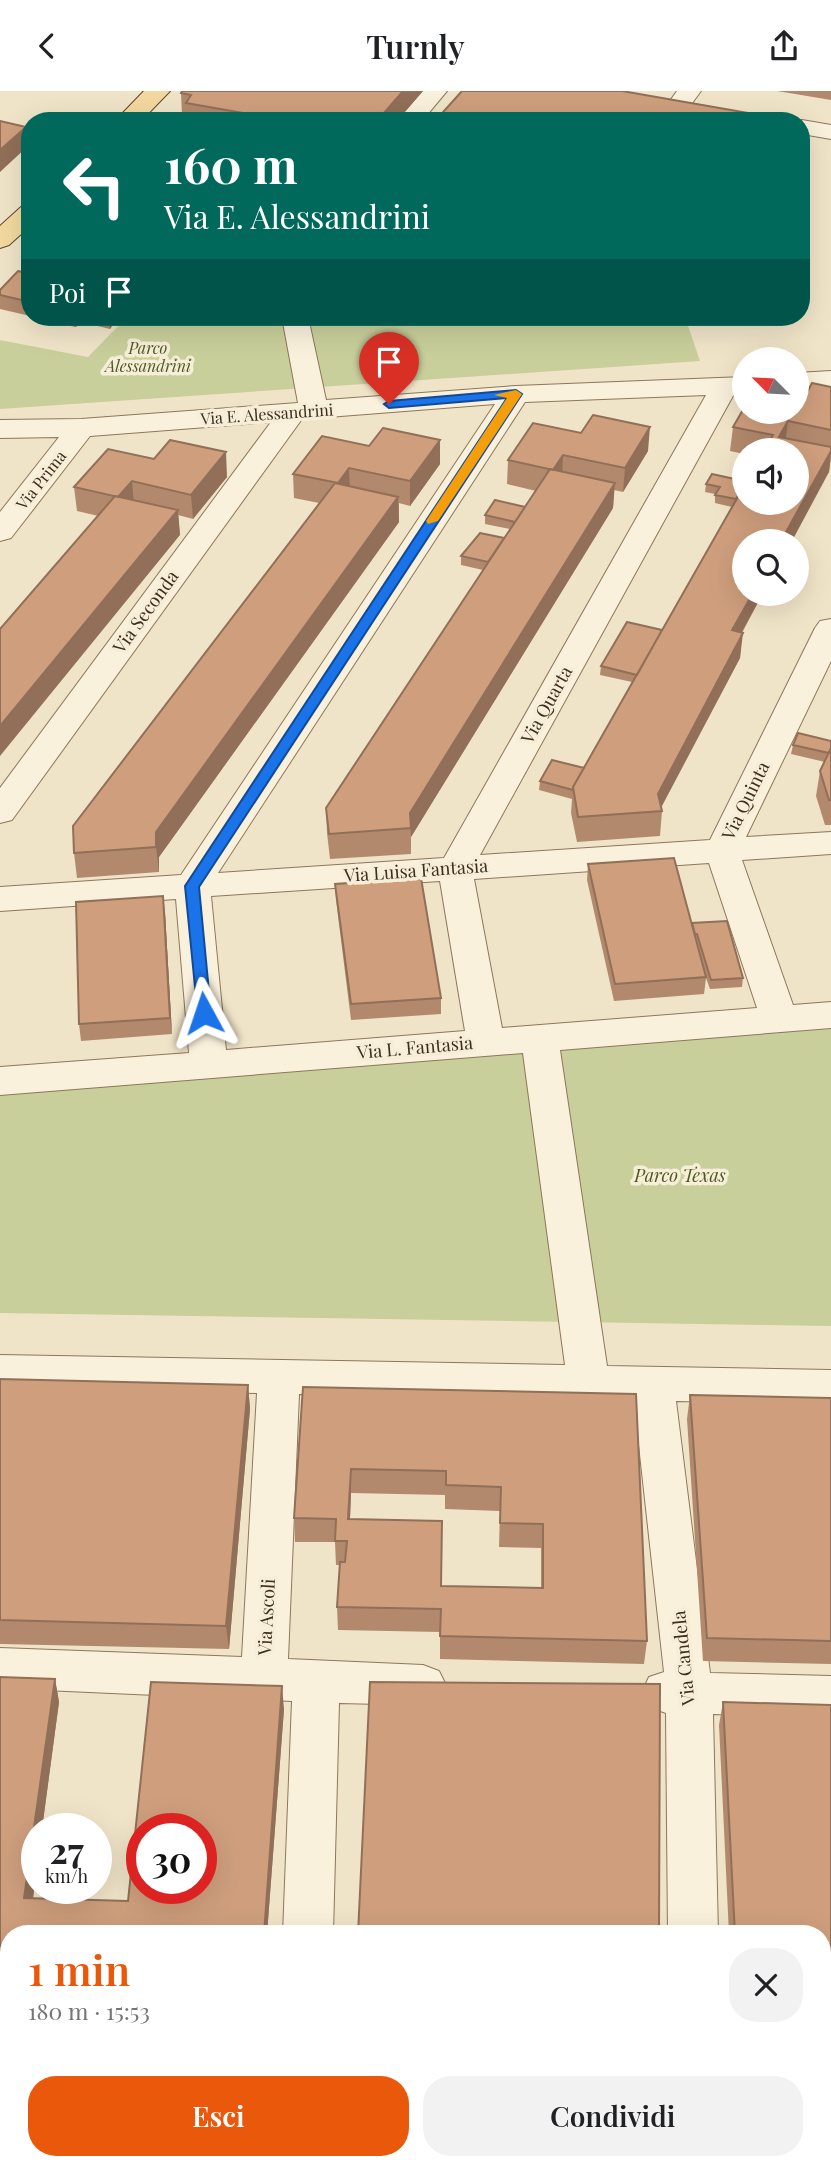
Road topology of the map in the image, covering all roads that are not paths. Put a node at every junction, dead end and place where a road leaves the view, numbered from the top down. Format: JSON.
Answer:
{"nodes":[{"id":1,"x":158,"y":91,"type":"edge"},
{"id":2,"x":435,"y":91,"type":"edge"},
{"id":3,"x":653,"y":100,"type":"edge"},
{"id":4,"x":691,"y":102,"type":"edge"},
{"id":5,"x":136,"y":112,"type":"edge"},
{"id":6,"x":417,"y":112,"type":"edge"},
{"id":7,"x":810,"y":128,"type":"edge"},
{"id":8,"x":831,"y":132,"type":"edge"},
{"id":9,"x":21,"y":220,"type":"edge"},
{"id":10,"x":0,"y":240,"type":"edge"},
{"id":11,"x":296,"y":326,"type":"edge"},
{"id":12,"x":831,"y":379,"type":"edge"},
{"id":13,"x":809,"y":380,"type":"edge"},
{"id":14,"x":732,"y":386,"type":"edge"},
{"id":15,"x":732,"y":389,"type":"edge"},
{"id":16,"x":516,"y":394,"type":"junction"},
{"id":17,"x":303,"y":412,"type":"junction"},
{"id":18,"x":81,"y":428,"type":"junction"},
{"id":19,"x":0,"y":429,"type":"edge"},
{"id":20,"x":0,"y":532,"type":"edge"},
{"id":21,"x":831,"y":628,"type":"edge"},
{"id":22,"x":0,"y":812,"type":"edge"},
{"id":23,"x":831,"y":843,"type":"edge"},
{"id":24,"x":722,"y":851,"type":"junction"},
{"id":25,"x":456,"y":869,"type":"junction"},
{"id":26,"x":192,"y":886,"type":"junction"},
{"id":27,"x":0,"y":899,"type":"edge"},
{"id":28,"x":831,"y":1015,"type":"edge"},
{"id":29,"x":780,"y":1020,"type":"junction"},
{"id":30,"x":540,"y":1038,"type":"junction"},
{"id":31,"x":486,"y":1042,"type":"junction"},
{"id":32,"x":209,"y":1064,"type":"junction"},
{"id":33,"x":0,"y":1081,"type":"edge"},
{"id":34,"x":0,"y":1373,"type":"edge"},
{"id":35,"x":279,"y":1378,"type":"junction"},
{"id":36,"x":588,"y":1383,"type":"junction"},
{"id":37,"x":653,"y":1384,"type":"junction"},
{"id":38,"x":831,"y":1387,"type":"edge"},
{"id":39,"x":0,"y":1668,"type":"edge"},
{"id":40,"x":264,"y":1678,"type":"junction"},
{"id":41,"x":316,"y":1682,"type":"junction"},
{"id":42,"x":468,"y":1686,"type":"edge"},
{"id":43,"x":620,"y":1690,"type":"edge"},
{"id":44,"x":689,"y":1692,"type":"junction"},
{"id":45,"x":831,"y":1697,"type":"edge"},
{"id":46,"x":308,"y":1925,"type":"edge"},
{"id":47,"x":693,"y":1925,"type":"edge"}],
"edges":[{"from":1,"to":5,"type":"main road"},
{"from":2,"to":6,"type":"street"},
{"from":3,"to":4,"type":"street"},
{"from":7,"to":8,"type":"street"},
{"from":9,"to":10,"type":"main road"},
{"from":11,"to":17,"type":"street"},
{"from":12,"to":13,"type":"street"},
{"from":14,"to":16,"type":"street","name":"Via E. Alessandrini"},
{"from":15,"to":25,"type":"street","name":"Via Quarta"},
{"from":16,"to":17,"type":"street","name":"Via E. Alessandrini"},
{"from":16,"to":26,"type":"street"},
{"from":17,"to":18,"type":"street","name":"Via E. Alessandrini"},
{"from":17,"to":22,"type":"street","name":"Via Seconda"},
{"from":18,"to":19,"type":"street","name":"Via E. Alessandrini"},
{"from":18,"to":20,"type":"street","name":"Via Prima"},
{"from":21,"to":24,"type":"street","name":"Via Quinta"},
{"from":23,"to":24,"type":"street","name":"Via Luisa Fantasia"},
{"from":24,"to":25,"type":"street","name":"Via Luisa Fantasia"},
{"from":24,"to":29,"type":"street","name":"Via Quinta"},
{"from":25,"to":26,"type":"street","name":"Via Luisa Fantasia"},
{"from":25,"to":31,"type":"street"},
{"from":26,"to":27,"type":"street","name":"Via Luisa Fantasia"},
{"from":26,"to":32,"type":"street"},
{"from":28,"to":29,"type":"street","name":"Via L. Fantasia"},
{"from":29,"to":30,"type":"street","name":"Via L. Fantasia"},
{"from":30,"to":31,"type":"street","name":"Via L. Fantasia"},
{"from":30,"to":36,"type":"street"},
{"from":31,"to":32,"type":"street","name":"Via L. Fantasia"},
{"from":32,"to":33,"type":"street","name":"Via L. Fantasia"},
{"from":34,"to":35,"type":"street"},
{"from":35,"to":36,"type":"street"},
{"from":35,"to":40,"type":"street","name":"Via Ascoli"},
{"from":36,"to":37,"type":"street"},
{"from":37,"to":38,"type":"street"},
{"from":37,"to":44,"type":"street","name":"Via Candela"},
{"from":39,"to":40,"type":"street"},
{"from":40,"to":41,"type":"street","name":"Via Ascoli"},
{"from":41,"to":42,"type":"street","name":"Via Ascoli"},
{"from":41,"to":46,"type":"street"},
{"from":43,"to":44,"type":"street"},
{"from":44,"to":45,"type":"street"},
{"from":44,"to":47,"type":"street","name":"Via Candela"}]}
